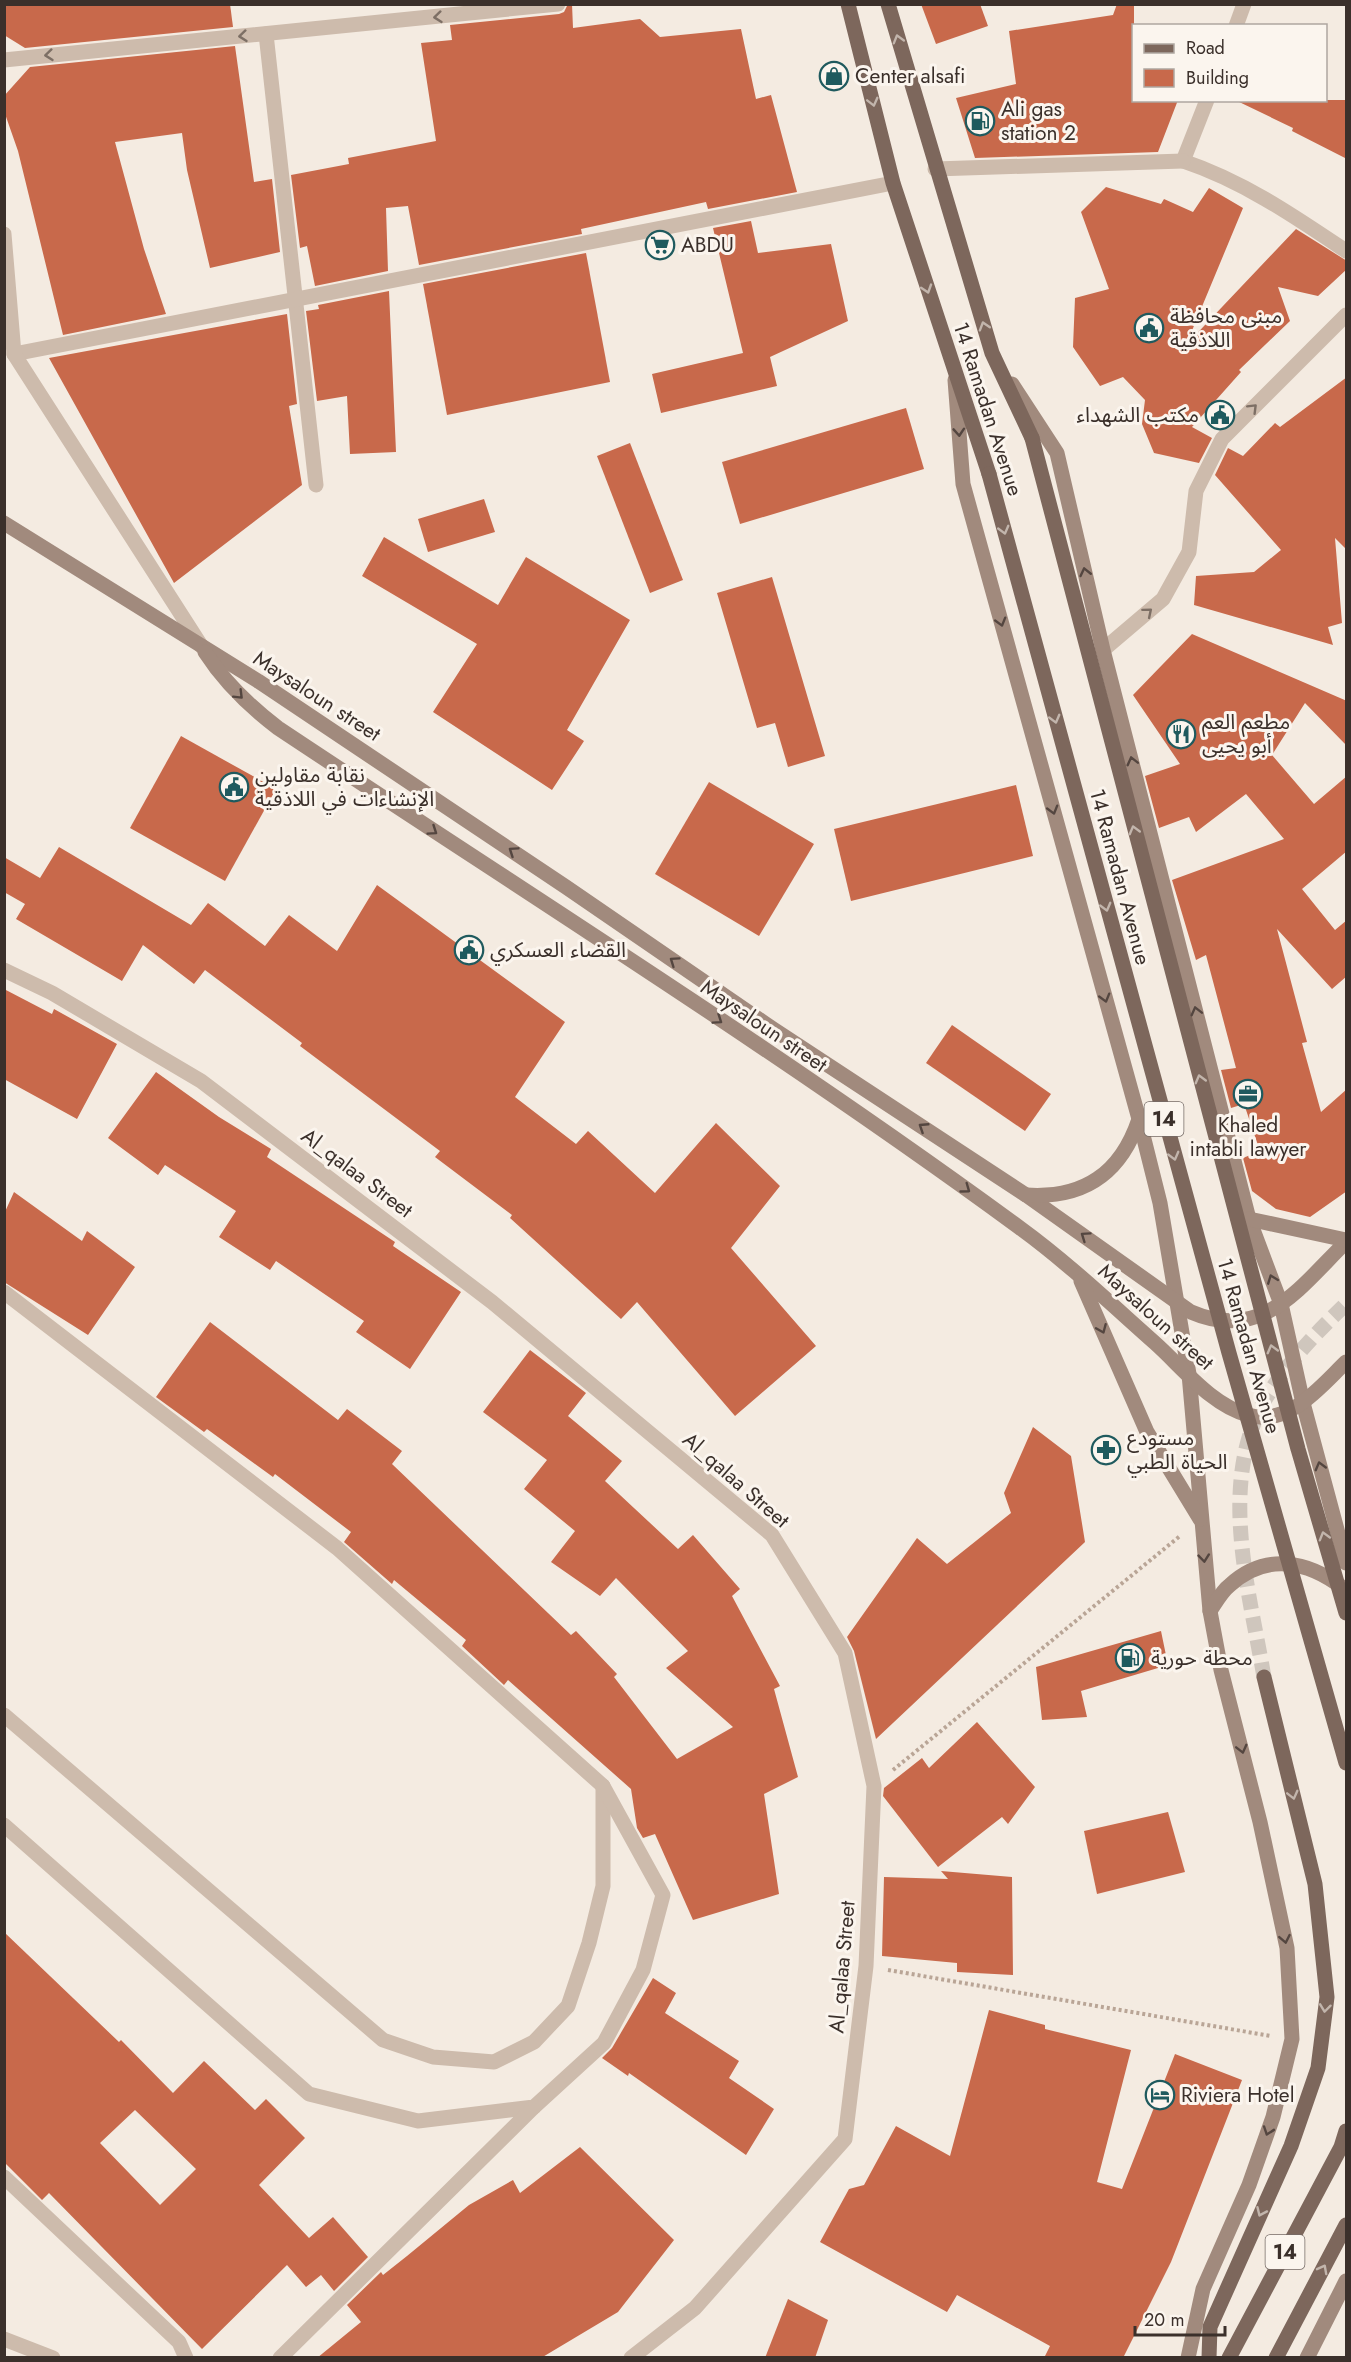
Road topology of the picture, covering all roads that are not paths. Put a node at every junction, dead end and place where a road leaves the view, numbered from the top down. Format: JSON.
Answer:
{"nodes":[{"id":1,"x":558,"y":4,"type":"edge"},
{"id":2,"x":848,"y":4,"type":"edge"},
{"id":3,"x":888,"y":4,"type":"edge"},
{"id":4,"x":1244,"y":4,"type":"edge"},
{"id":5,"x":1237,"y":24,"type":"edge"},
{"id":6,"x":266,"y":34,"type":"junction"},
{"id":7,"x":4,"y":60,"type":"edge"},
{"id":8,"x":1207,"y":102,"type":"edge"},
{"id":9,"x":1183,"y":160,"type":"junction"},
{"id":10,"x":935,"y":169,"type":"junction"},
{"id":11,"x":893,"y":183,"type":"junction"},
{"id":12,"x":4,"y":234,"type":"edge"},
{"id":13,"x":1347,"y":251,"type":"edge"},
{"id":14,"x":296,"y":300,"type":"junction"},
{"id":15,"x":1347,"y":315,"type":"edge"},
{"id":16,"x":992,"y":353,"type":"junction"},
{"id":17,"x":14,"y":354,"type":"junction"},
{"id":18,"x":955,"y":374,"type":"junction"},
{"id":19,"x":316,"y":485,"type":"dead end"},
{"id":20,"x":4,"y":523,"type":"edge"},
{"id":21,"x":203,"y":649,"type":"junction"},
{"id":22,"x":1103,"y":650,"type":"junction"},
{"id":23,"x":4,"y":970,"type":"edge"},
{"id":24,"x":1139,"y":1119,"type":"junction"},
{"id":25,"x":1026,"y":1195,"type":"junction"},
{"id":26,"x":1249,"y":1219,"type":"junction"},
{"id":27,"x":1347,"y":1241,"type":"edge"},
{"id":28,"x":1079,"y":1276,"type":"junction"},
{"id":29,"x":4,"y":1292,"type":"edge"},
{"id":30,"x":1176,"y":1300,"type":"junction"},
{"id":31,"x":1281,"y":1304,"type":"junction"},
{"id":32,"x":1347,"y":1362,"type":"edge"},
{"id":33,"x":1189,"y":1374,"type":"junction"},
{"id":34,"x":1304,"y":1403,"type":"junction"},
{"id":35,"x":1200,"y":1519,"type":"junction"},
{"id":36,"x":1347,"y":1563,"type":"edge"},
{"id":37,"x":1347,"y":1593,"type":"edge"},
{"id":38,"x":1210,"y":1611,"type":"junction"},
{"id":39,"x":1347,"y":1613,"type":"edge"},
{"id":40,"x":1264,"y":1677,"type":"tunnel mouth"},
{"id":41,"x":4,"y":1715,"type":"edge"},
{"id":42,"x":1347,"y":1763,"type":"edge"},
{"id":43,"x":603,"y":1786,"type":"junction"},
{"id":44,"x":4,"y":1825,"type":"edge"},
{"id":45,"x":534,"y":2107,"type":"junction"},
{"id":46,"x":1347,"y":2131,"type":"edge"},
{"id":47,"x":4,"y":2176,"type":"edge"},
{"id":48,"x":1347,"y":2225,"type":"edge"},
{"id":49,"x":1347,"y":2282,"type":"edge"},
{"id":50,"x":4,"y":2339,"type":"edge"},
{"id":51,"x":53,"y":2358,"type":"edge"},
{"id":52,"x":186,"y":2358,"type":"edge"},
{"id":53,"x":280,"y":2358,"type":"edge"},
{"id":54,"x":631,"y":2358,"type":"edge"},
{"id":55,"x":1188,"y":2358,"type":"edge"},
{"id":56,"x":1209,"y":2358,"type":"edge"},
{"id":57,"x":1229,"y":2358,"type":"edge"},
{"id":58,"x":1276,"y":2358,"type":"edge"},
{"id":59,"x":1307,"y":2358,"type":"edge"}],
"edges":[{"from":1,"to":6,"type":"street","one_way":true},
{"from":2,"to":11,"type":"main road","name":"14 Ramadan Avenue","one_way":true},
{"from":10,"to":3,"type":"main road","name":"14 Ramadan Avenue","one_way":true},
{"from":4,"to":5,"type":"street"},
{"from":6,"to":7,"type":"street","one_way":true},
{"from":6,"to":14,"type":"street"},
{"from":8,"to":9,"type":"street"},
{"from":9,"to":10,"type":"street"},
{"from":9,"to":13,"type":"street"},
{"from":16,"to":10,"type":"main road","name":"14 Ramadan Avenue","one_way":true},
{"from":11,"to":14,"type":"street"},
{"from":11,"to":18,"type":"main road","name":"14 Ramadan Avenue","one_way":true},
{"from":12,"to":17,"type":"street"},
{"from":14,"to":17,"type":"street"},
{"from":14,"to":19,"type":"street"},
{"from":22,"to":15,"type":"street","one_way":true},
{"from":22,"to":16,"type":"main road","one_way":true},
{"from":39,"to":16,"type":"main road","name":"14 Ramadan Avenue","number":"14","one_way":true,"bridge":true},
{"from":17,"to":21,"type":"street"},
{"from":18,"to":24,"type":"main road","one_way":true},
{"from":18,"to":42,"type":"main road","name":"14 Ramadan Avenue","number":"14","one_way":true,"bridge":true},
{"from":20,"to":21,"type":"main road","name":"Maysaloun street"},
{"from":25,"to":21,"type":"main road","name":"Maysaloun street","one_way":true},
{"from":21,"to":28,"type":"main road","name":"Maysaloun street","one_way":true},
{"from":26,"to":22,"type":"main road","one_way":true},
{"from":23,"to":54,"type":"street","name":"Al_qalaa Street"},
{"from":24,"to":25,"type":"main road"},
{"from":24,"to":30,"type":"main road"},
{"from":30,"to":25,"type":"main road","name":"Maysaloun street","one_way":true},
{"from":26,"to":27,"type":"main road"},
{"from":31,"to":26,"type":"main road","one_way":true},
{"from":27,"to":31,"type":"main road","name":"Maysaloun street"},
{"from":28,"to":33,"type":"main road","name":"Maysaloun street"},
{"from":28,"to":35,"type":"main road","one_way":true},
{"from":29,"to":43,"type":"street"},
{"from":30,"to":31,"type":"main road","name":"Maysaloun street"},
{"from":30,"to":33,"type":"main road"},
{"from":31,"to":34,"type":"main road"},
{"from":32,"to":34,"type":"main road","name":"Maysaloun street"},
{"from":33,"to":34,"type":"main road","name":"Maysaloun street"},
{"from":33,"to":35,"type":"main road"},
{"from":36,"to":34,"type":"main road","one_way":true},
{"from":35,"to":38,"type":"main road","one_way":true},
{"from":37,"to":38,"type":"main road"},
{"from":38,"to":55,"type":"main road","one_way":true},
{"from":40,"to":56,"type":"main road","one_way":true},
{"from":41,"to":43,"type":"street"},
{"from":43,"to":45,"type":"street"},
{"from":44,"to":45,"type":"street"},
{"from":45,"to":53,"type":"street"},
{"from":46,"to":57,"type":"main road","number":"14"},
{"from":47,"to":52,"type":"street"},
{"from":58,"to":48,"type":"main road","number":"14","one_way":true},
{"from":49,"to":59,"type":"main road"},
{"from":50,"to":51,"type":"street"}]}
